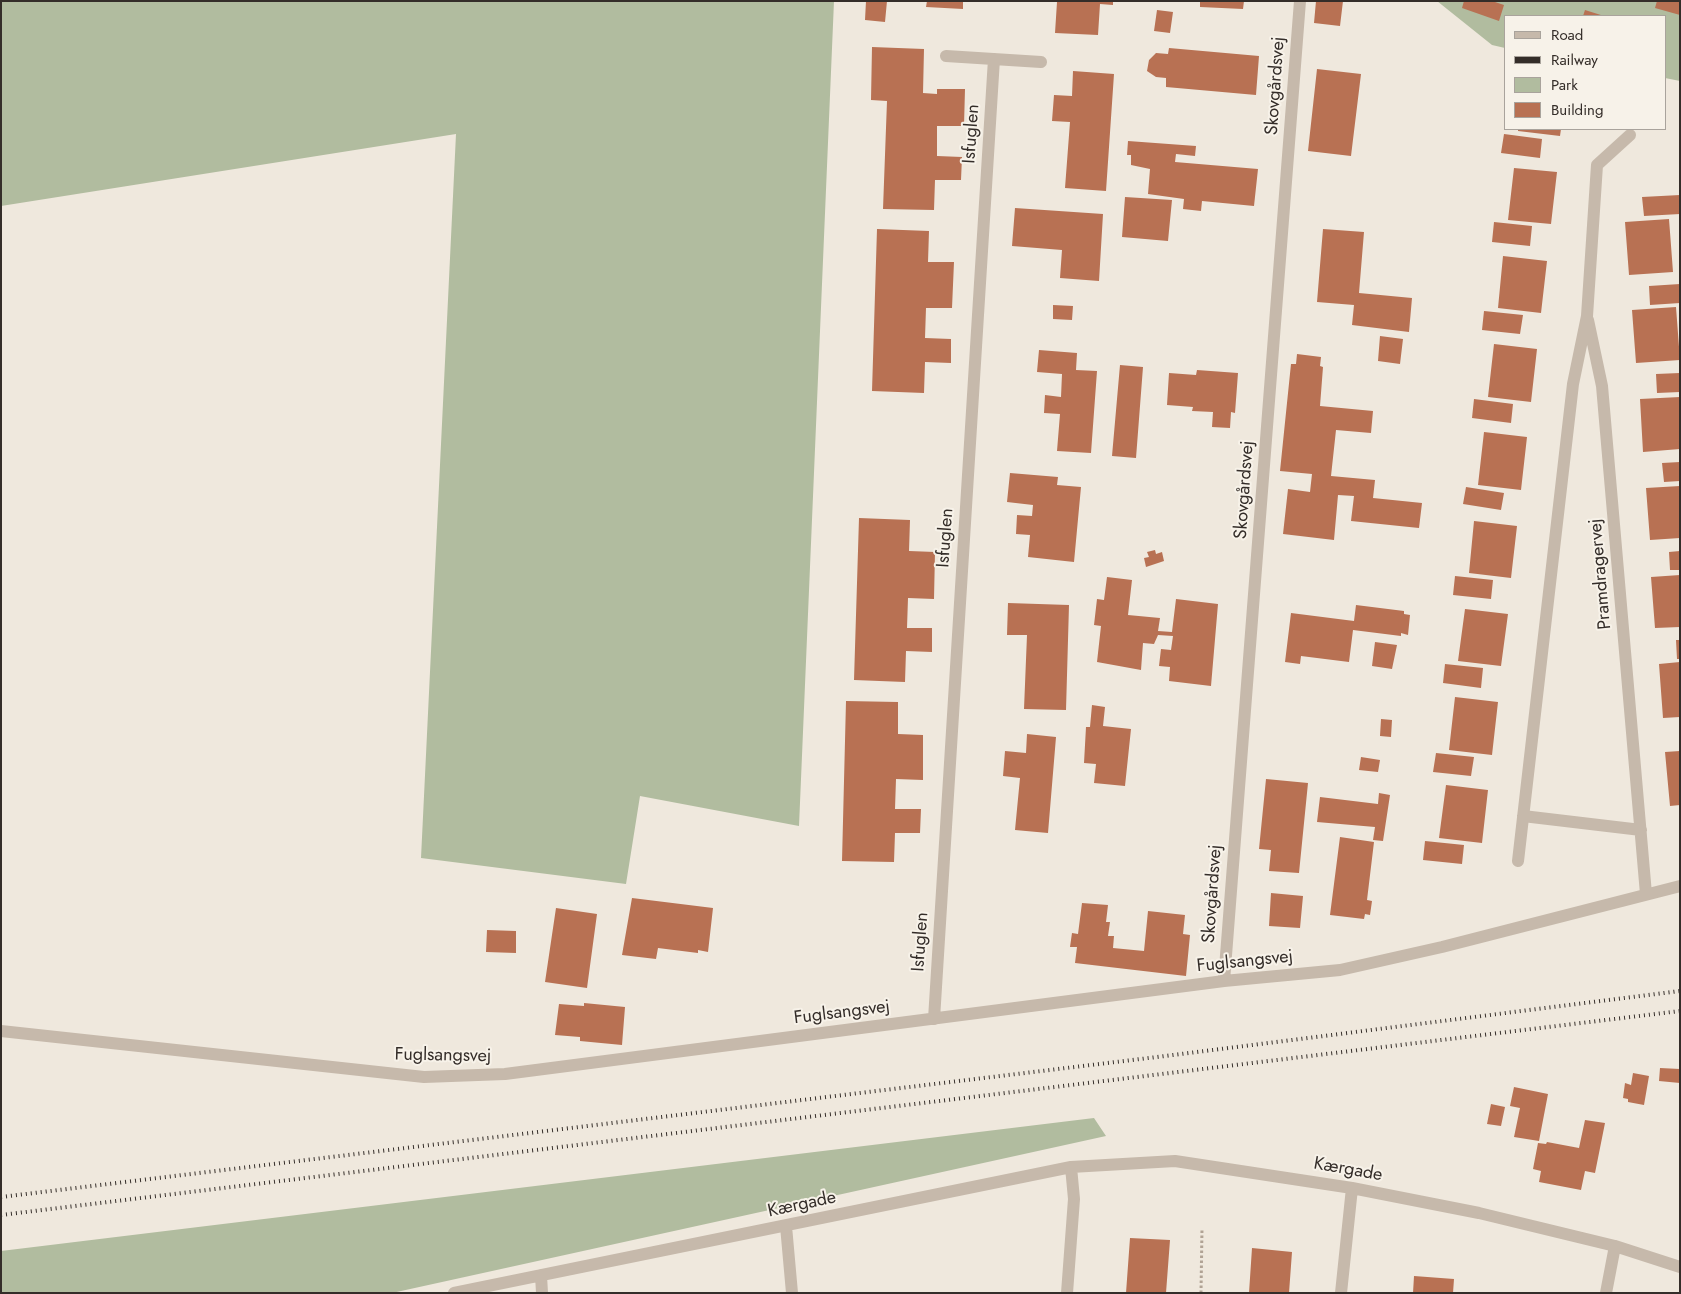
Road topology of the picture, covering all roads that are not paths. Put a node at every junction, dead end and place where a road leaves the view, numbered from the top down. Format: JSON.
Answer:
{"nodes":[{"id":1,"x":1300,"y":1,"type":"edge"},
{"id":2,"x":946,"y":56,"type":"dead end"},
{"id":3,"x":994,"y":59,"type":"junction"},
{"id":4,"x":1041,"y":62,"type":"dead end"},
{"id":5,"x":1630,"y":135,"type":"dead end"},
{"id":6,"x":1587,"y":316,"type":"junction"},
{"id":7,"x":1523,"y":816,"type":"junction"},
{"id":8,"x":1641,"y":830,"type":"junction"},
{"id":9,"x":1518,"y":861,"type":"dead end"},
{"id":10,"x":1680,"y":886,"type":"edge"},
{"id":11,"x":1646,"y":894,"type":"junction"},
{"id":12,"x":1224,"y":981,"type":"junction"},
{"id":13,"x":934,"y":1019,"type":"junction"},
{"id":14,"x":1,"y":1031,"type":"edge"},
{"id":15,"x":1071,"y":1167,"type":"junction"},
{"id":16,"x":1352,"y":1188,"type":"junction"},
{"id":17,"x":786,"y":1226,"type":"junction"},
{"id":18,"x":1615,"y":1246,"type":"junction"},
{"id":19,"x":1680,"y":1267,"type":"edge"},
{"id":20,"x":541,"y":1275,"type":"junction"},
{"id":21,"x":454,"y":1293,"type":"edge"},
{"id":22,"x":542,"y":1293,"type":"edge"},
{"id":23,"x":792,"y":1293,"type":"edge"},
{"id":24,"x":1067,"y":1293,"type":"edge"},
{"id":25,"x":1341,"y":1293,"type":"edge"},
{"id":26,"x":1606,"y":1293,"type":"edge"}],
"edges":[{"from":1,"to":12,"type":"street","name":"Skovgårdsvej"},
{"from":2,"to":3,"type":"street"},
{"from":3,"to":4,"type":"street"},
{"from":3,"to":13,"type":"street","name":"Isfuglen"},
{"from":5,"to":6,"type":"street","name":"Pramdragervej"},
{"from":6,"to":7,"type":"street","name":"Pramdragervej"},
{"from":6,"to":8,"type":"street","name":"Pramdragervej"},
{"from":7,"to":8,"type":"street"},
{"from":7,"to":9,"type":"street","name":"Pramdragervej"},
{"from":8,"to":11,"type":"street","name":"Pramdragervej"},
{"from":10,"to":11,"type":"street","name":"Fuglsangsvej"},
{"from":11,"to":12,"type":"street","name":"Fuglsangsvej"},
{"from":12,"to":13,"type":"street","name":"Fuglsangsvej"},
{"from":13,"to":14,"type":"street","name":"Fuglsangsvej"},
{"from":15,"to":16,"type":"street","name":"Kærgade"},
{"from":15,"to":17,"type":"street","name":"Kærgade"},
{"from":15,"to":24,"type":"street"},
{"from":16,"to":18,"type":"street","name":"Kærgade"},
{"from":16,"to":25,"type":"street"},
{"from":17,"to":20,"type":"street","name":"Kærgade"},
{"from":17,"to":23,"type":"street"},
{"from":18,"to":19,"type":"street","name":"Kærgade"},
{"from":18,"to":26,"type":"street"},
{"from":20,"to":21,"type":"street","name":"Kærgade"},
{"from":20,"to":22,"type":"street"}]}
